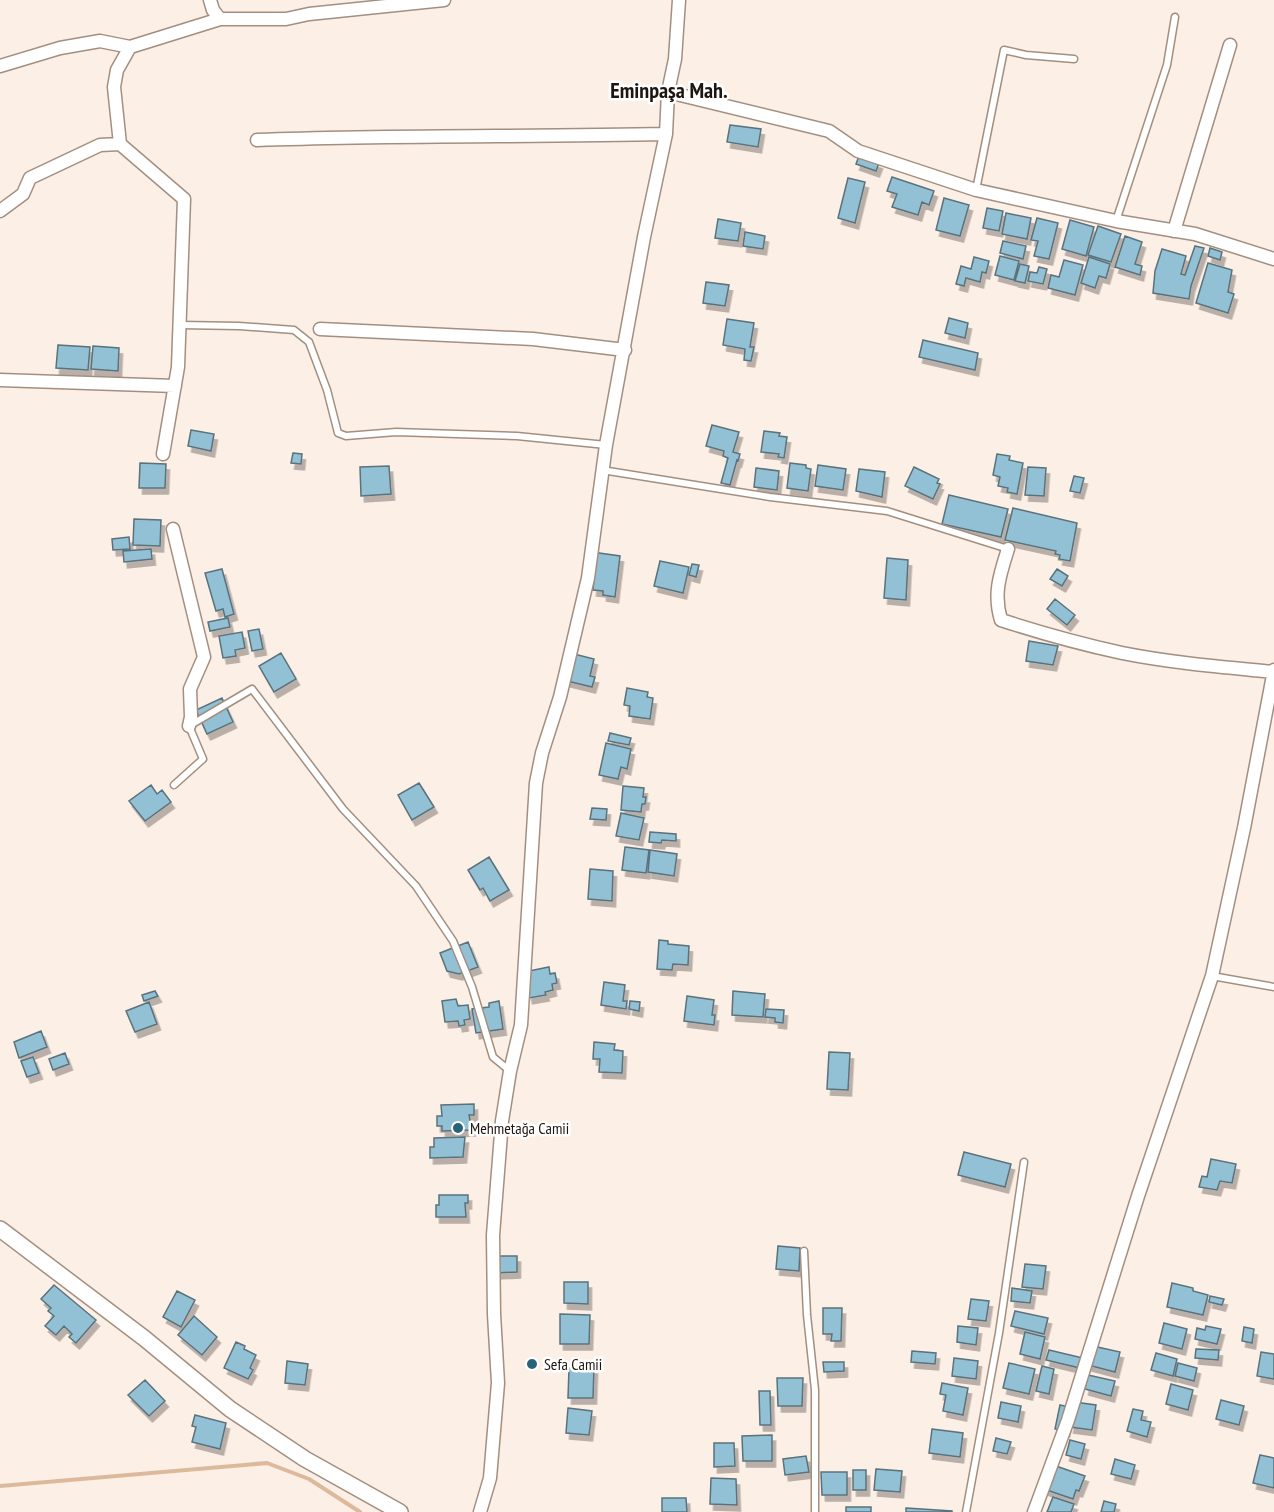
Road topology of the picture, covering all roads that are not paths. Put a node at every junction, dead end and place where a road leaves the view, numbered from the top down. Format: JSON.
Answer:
{"nodes":[{"id":1,"x":210,"y":0,"type":"edge"},
{"id":2,"x":444,"y":0,"type":"edge"},
{"id":3,"x":679,"y":0,"type":"edge"},
{"id":4,"x":1175,"y":17,"type":"dead end"},
{"id":5,"x":220,"y":19,"type":"junction"},
{"id":6,"x":1230,"y":45,"type":"dead end"},
{"id":7,"x":130,"y":47,"type":"junction"},
{"id":8,"x":1074,"y":59,"type":"dead end"},
{"id":9,"x":0,"y":66,"type":"edge"},
{"id":10,"x":668,"y":92,"type":"junction"},
{"id":11,"x":666,"y":134,"type":"junction"},
{"id":12,"x":257,"y":140,"type":"dead end"},
{"id":13,"x":120,"y":144,"type":"junction"},
{"id":14,"x":976,"y":190,"type":"junction"},
{"id":15,"x":0,"y":211,"type":"edge"},
{"id":16,"x":1116,"y":221,"type":"junction"},
{"id":17,"x":1174,"y":231,"type":"junction"},
{"id":18,"x":1274,"y":259,"type":"edge"},
{"id":19,"x":180,"y":325,"type":"junction"},
{"id":20,"x":320,"y":329,"type":"dead end"},
{"id":21,"x":625,"y":350,"type":"junction"},
{"id":22,"x":0,"y":380,"type":"edge"},
{"id":23,"x":175,"y":386,"type":"junction"},
{"id":24,"x":606,"y":446,"type":"junction"},
{"id":25,"x":163,"y":454,"type":"dead end"},
{"id":26,"x":602,"y":470,"type":"junction"},
{"id":27,"x":173,"y":529,"type":"dead end"},
{"id":28,"x":1008,"y":549,"type":"joint"},
{"id":29,"x":1274,"y":671,"type":"edge"},
{"id":30,"x":189,"y":726,"type":"junction"},
{"id":31,"x":174,"y":785,"type":"dead end"},
{"id":32,"x":1212,"y":976,"type":"junction"},
{"id":33,"x":1274,"y":987,"type":"edge"},
{"id":34,"x":510,"y":1071,"type":"junction"},
{"id":35,"x":1024,"y":1162,"type":"dead end"},
{"id":36,"x":0,"y":1229,"type":"edge"},
{"id":37,"x":804,"y":1251,"type":"dead end"},
{"id":38,"x":400,"y":1512,"type":"edge"},
{"id":39,"x":480,"y":1512,"type":"edge"},
{"id":40,"x":815,"y":1512,"type":"edge"},
{"id":41,"x":966,"y":1512,"type":"edge"},
{"id":42,"x":1034,"y":1512,"type":"edge"}],
"edges":[{"from":1,"to":5,"type":"street"},
{"from":2,"to":5,"type":"street"},
{"from":3,"to":10,"type":"street"},
{"from":4,"to":16,"type":"lane"},
{"from":5,"to":7,"type":"street"},
{"from":6,"to":17,"type":"street"},
{"from":7,"to":9,"type":"street"},
{"from":7,"to":13,"type":"street"},
{"from":8,"to":14,"type":"lane"},
{"from":10,"to":11,"type":"street"},
{"from":10,"to":14,"type":"street"},
{"from":11,"to":12,"type":"street"},
{"from":11,"to":21,"type":"street"},
{"from":13,"to":15,"type":"street"},
{"from":13,"to":19,"type":"street"},
{"from":14,"to":16,"type":"street"},
{"from":16,"to":17,"type":"street"},
{"from":17,"to":18,"type":"street"},
{"from":19,"to":23,"type":"street"},
{"from":19,"to":24,"type":"lane"},
{"from":20,"to":21,"type":"street"},
{"from":21,"to":24,"type":"street"},
{"from":22,"to":23,"type":"street"},
{"from":23,"to":25,"type":"street"},
{"from":24,"to":26,"type":"street"},
{"from":26,"to":28,"type":"lane"},
{"from":26,"to":34,"type":"street"},
{"from":27,"to":30,"type":"street"},
{"from":28,"to":29,"type":"street"},
{"from":29,"to":32,"type":"street"},
{"from":30,"to":31,"type":"lane"},
{"from":30,"to":34,"type":"lane"},
{"from":32,"to":33,"type":"lane"},
{"from":32,"to":42,"type":"street"},
{"from":34,"to":39,"type":"street"},
{"from":35,"to":41,"type":"lane"},
{"from":36,"to":38,"type":"street"},
{"from":37,"to":40,"type":"lane"}]}
